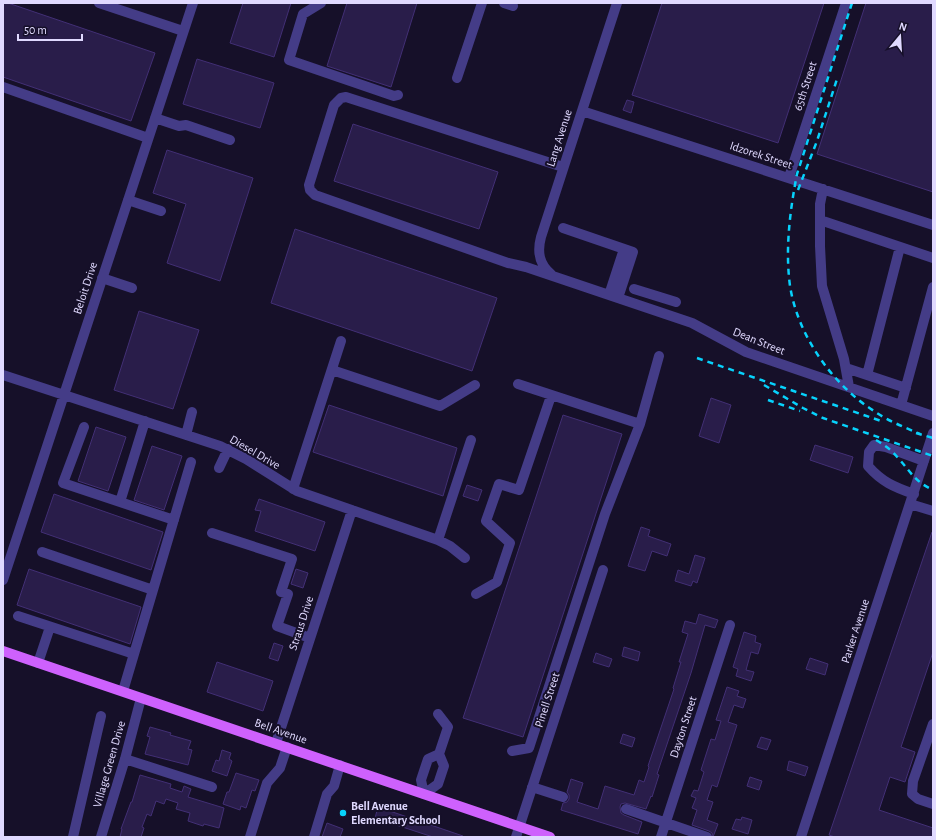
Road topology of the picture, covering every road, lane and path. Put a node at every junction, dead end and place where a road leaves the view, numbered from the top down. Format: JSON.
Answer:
{"nodes":[{"id":1,"x":99,"y":3,"type":"edge"},
{"id":2,"x":192,"y":3,"type":"edge"},
{"id":3,"x":321,"y":3,"type":"edge"},
{"id":4,"x":482,"y":3,"type":"edge"},
{"id":5,"x":617,"y":3,"type":"edge"},
{"id":6,"x":846,"y":3,"type":"edge"},
{"id":7,"x":183,"y":31,"type":"junction"},
{"id":8,"x":457,"y":78,"type":"dead end"},
{"id":9,"x":3,"y":87,"type":"edge"},
{"id":10,"x":398,"y":95,"type":"dead end"},
{"id":11,"x":582,"y":111,"type":"junction"},
{"id":12,"x":155,"y":118,"type":"junction"},
{"id":13,"x":148,"y":138,"type":"junction"},
{"id":14,"x":230,"y":140,"type":"dead end"},
{"id":15,"x":563,"y":167,"type":"junction"},
{"id":16,"x":789,"y":177,"type":"junction"},
{"id":17,"x":823,"y":189,"type":"junction"},
{"id":18,"x":128,"y":200,"type":"junction"},
{"id":19,"x":161,"y":211,"type":"dead end"},
{"id":20,"x":820,"y":220,"type":"junction"},
{"id":21,"x":933,"y":225,"type":"edge"},
{"id":22,"x":563,"y":228,"type":"dead end"},
{"id":23,"x":900,"y":247,"type":"junction"},
{"id":24,"x":933,"y":258,"type":"edge"},
{"id":25,"x":555,"y":276,"type":"junction"},
{"id":26,"x":102,"y":278,"type":"junction"},
{"id":27,"x":933,"y":287,"type":"edge"},
{"id":28,"x":132,"y":288,"type":"dead end"},
{"id":29,"x":634,"y":289,"type":"dead end"},
{"id":30,"x":613,"y":296,"type":"junction"},
{"id":31,"x":676,"y":302,"type":"dead end"},
{"id":32,"x":341,"y":341,"type":"dead end"},
{"id":33,"x":660,"y":356,"type":"dead end"},
{"id":34,"x":846,"y":368,"type":"junction"},
{"id":35,"x":332,"y":370,"type":"junction"},
{"id":36,"x":3,"y":375,"type":"edge"},
{"id":37,"x":867,"y":375,"type":"junction"},
{"id":38,"x":475,"y":384,"type":"dead end"},
{"id":39,"x":518,"y":384,"type":"dead end"},
{"id":40,"x":849,"y":387,"type":"junction"},
{"id":41,"x":906,"y":388,"type":"junction"},
{"id":42,"x":64,"y":395,"type":"junction"},
{"id":43,"x":551,"y":396,"type":"junction"},
{"id":44,"x":901,"y":405,"type":"junction"},
{"id":45,"x":192,"y":412,"type":"dead end"},
{"id":46,"x":933,"y":416,"type":"edge"},
{"id":47,"x":145,"y":421,"type":"junction"},
{"id":48,"x":640,"y":424,"type":"junction"},
{"id":49,"x":84,"y":427,"type":"dead end"},
{"id":50,"x":933,"y":433,"type":"edge"},
{"id":51,"x":186,"y":435,"type":"junction"},
{"id":52,"x":471,"y":440,"type":"dead end"},
{"id":53,"x":228,"y":449,"type":"junction"},
{"id":54,"x":924,"y":461,"type":"junction"},
{"id":55,"x":192,"y":462,"type":"dead end"},
{"id":56,"x":219,"y":468,"type":"dead end"},
{"id":57,"x":294,"y":489,"type":"junction"},
{"id":58,"x":914,"y":494,"type":"junction"},
{"id":59,"x":120,"y":502,"type":"junction"},
{"id":60,"x":910,"y":504,"type":"junction"},
{"id":61,"x":352,"y":510,"type":"junction"},
{"id":62,"x":933,"y":511,"type":"edge"},
{"id":63,"x":174,"y":520,"type":"junction"},
{"id":64,"x":212,"y":533,"type":"dead end"},
{"id":65,"x":438,"y":540,"type":"junction"},
{"id":66,"x":42,"y":552,"type":"dead end"},
{"id":67,"x":466,"y":558,"type":"dead end"},
{"id":68,"x":603,"y":570,"type":"dead end"},
{"id":69,"x":3,"y":580,"type":"edge"},
{"id":70,"x":154,"y":590,"type":"junction"},
{"id":71,"x":476,"y":594,"type":"dead end"},
{"id":72,"x":18,"y":616,"type":"dead end"},
{"id":73,"x":730,"y":625,"type":"dead end"},
{"id":74,"x":50,"y":626,"type":"junction"},
{"id":75,"x":310,"y":638,"type":"junction"},
{"id":76,"x":3,"y":650,"type":"edge"},
{"id":77,"x":134,"y":654,"type":"junction"},
{"id":78,"x":38,"y":663,"type":"junction"},
{"id":79,"x":123,"y":691,"type":"junction"},
{"id":80,"x":142,"y":698,"type":"junction"},
{"id":81,"x":438,"y":714,"type":"dead end"},
{"id":82,"x":101,"y":716,"type":"dead end"},
{"id":83,"x":933,"y":724,"type":"edge"},
{"id":84,"x":276,"y":743,"type":"junction"},
{"id":85,"x":287,"y":747,"type":"junction"},
{"id":86,"x":512,"y":751,"type":"dead end"},
{"id":87,"x":439,"y":754,"type":"junction"},
{"id":88,"x":125,"y":759,"type":"junction"},
{"id":89,"x":340,"y":765,"type":"junction"},
{"id":90,"x":212,"y":787,"type":"dead end"},
{"id":91,"x":532,"y":787,"type":"junction"},
{"id":92,"x":424,"y":794,"type":"junction"},
{"id":93,"x":563,"y":797,"type":"dead end"},
{"id":94,"x":933,"y":804,"type":"edge"},
{"id":95,"x":626,"y":809,"type":"dead end"},
{"id":96,"x":666,"y":822,"type":"junction"},
{"id":97,"x":520,"y":826,"type":"junction"},
{"id":98,"x":73,"y":837,"type":"edge"},
{"id":99,"x":101,"y":837,"type":"edge"},
{"id":100,"x":250,"y":837,"type":"edge"},
{"id":101,"x":314,"y":837,"type":"edge"},
{"id":102,"x":516,"y":837,"type":"edge"},
{"id":103,"x":550,"y":837,"type":"edge"},
{"id":104,"x":661,"y":837,"type":"edge"},
{"id":105,"x":707,"y":837,"type":"edge"},
{"id":106,"x":801,"y":837,"type":"edge"}],
"edges":[{"from":1,"to":7,"type":"street"},
{"from":2,"to":7,"type":"street","name":"Beloit Drive"},
{"from":3,"to":10,"type":"street"},
{"from":4,"to":8,"type":"street"},
{"from":5,"to":11,"type":"street","name":"Lang Avenue"},
{"from":6,"to":16,"type":"street","name":"65th Street"},
{"from":7,"to":12,"type":"street","name":"Beloit Drive"},
{"from":9,"to":13,"type":"street"},
{"from":11,"to":15,"type":"street","name":"Lang Avenue"},
{"from":11,"to":16,"type":"street","name":"Idzorek Street"},
{"from":12,"to":13,"type":"street","name":"Beloit Drive"},
{"from":12,"to":14,"type":"street"},
{"from":13,"to":18,"type":"street","name":"Beloit Drive"},
{"from":15,"to":25,"type":"street","name":"Lang Avenue"},
{"from":15,"to":25,"type":"street","name":"Dean Street"},
{"from":16,"to":17,"type":"street","name":"Idzorek Street"},
{"from":17,"to":20,"type":"street"},
{"from":17,"to":21,"type":"street","name":"Idzorek Street"},
{"from":18,"to":19,"type":"street"},
{"from":18,"to":26,"type":"street","name":"Beloit Drive"},
{"from":20,"to":23,"type":"street"},
{"from":20,"to":34,"type":"street"},
{"from":22,"to":30,"type":"street"},
{"from":23,"to":24,"type":"street"},
{"from":23,"to":37,"type":"street"},
{"from":25,"to":30,"type":"street","name":"Dean Street"},
{"from":26,"to":28,"type":"street"},
{"from":26,"to":42,"type":"street","name":"Beloit Drive"},
{"from":27,"to":41,"type":"street"},
{"from":29,"to":31,"type":"street"},
{"from":30,"to":40,"type":"street","name":"Dean Street"},
{"from":32,"to":35,"type":"street"},
{"from":33,"to":48,"type":"street"},
{"from":34,"to":37,"type":"street"},
{"from":34,"to":40,"type":"street"},
{"from":35,"to":38,"type":"street"},
{"from":35,"to":57,"type":"street"},
{"from":36,"to":42,"type":"street","name":"Diesel Drive"},
{"from":37,"to":41,"type":"street"},
{"from":39,"to":43,"type":"street"},
{"from":40,"to":44,"type":"street","name":"Dean Street"},
{"from":41,"to":44,"type":"street"},
{"from":42,"to":47,"type":"street","name":"Diesel Drive"},
{"from":42,"to":69,"type":"street","name":"Beloit Drive"},
{"from":43,"to":48,"type":"street"},
{"from":43,"to":71,"type":"street"},
{"from":44,"to":46,"type":"street","name":"Dean Street"},
{"from":45,"to":51,"type":"street"},
{"from":47,"to":51,"type":"street","name":"Diesel Drive"},
{"from":47,"to":59,"type":"street"},
{"from":48,"to":86,"type":"street"},
{"from":49,"to":59,"type":"street"},
{"from":50,"to":54,"type":"street","name":"Parker Avenue"},
{"from":51,"to":53,"type":"street","name":"Diesel Drive"},
{"from":52,"to":65,"type":"street"},
{"from":53,"to":56,"type":"street"},
{"from":53,"to":57,"type":"street","name":"Diesel Drive"},
{"from":54,"to":58,"type":"street","name":"Parker Avenue"},
{"from":54,"to":58,"type":"street"},
{"from":55,"to":63,"type":"street"},
{"from":57,"to":61,"type":"street","name":"Diesel Drive"},
{"from":58,"to":60,"type":"street","name":"Parker Avenue"},
{"from":59,"to":63,"type":"street"},
{"from":60,"to":62,"type":"street"},
{"from":60,"to":106,"type":"street","name":"Parker Avenue"},
{"from":61,"to":65,"type":"street","name":"Diesel Drive"},
{"from":61,"to":75,"type":"street","name":"Straus Drive"},
{"from":63,"to":70,"type":"street"},
{"from":64,"to":75,"type":"street"},
{"from":65,"to":67,"type":"street","name":"Diesel Drive"},
{"from":66,"to":70,"type":"street"},
{"from":68,"to":91,"type":"street","name":"Pinell Street"},
{"from":70,"to":77,"type":"street"},
{"from":72,"to":74,"type":"street"},
{"from":73,"to":96,"type":"street","name":"Dayton Street"},
{"from":74,"to":77,"type":"street"},
{"from":74,"to":78,"type":"street"},
{"from":75,"to":84,"type":"street","name":"Straus Drive"},
{"from":76,"to":78,"type":"main road","name":"Bell Avenue"},
{"from":77,"to":79,"type":"street"},
{"from":78,"to":79,"type":"main road","name":"Bell Avenue"},
{"from":79,"to":80,"type":"main road","name":"Bell Avenue"},
{"from":80,"to":84,"type":"main road","name":"Bell Avenue"},
{"from":80,"to":88,"type":"street","name":"Village Green Drive"},
{"from":81,"to":87,"type":"street"},
{"from":82,"to":98,"type":"street"},
{"from":83,"to":94,"type":"street"},
{"from":84,"to":85,"type":"main road","name":"Bell Avenue"},
{"from":85,"to":89,"type":"main road","name":"Bell Avenue"},
{"from":85,"to":100,"type":"street"},
{"from":87,"to":92,"type":"street"},
{"from":87,"to":92,"type":"street"},
{"from":88,"to":90,"type":"street"},
{"from":88,"to":99,"type":"street","name":"Village Green Drive"},
{"from":89,"to":92,"type":"main road","name":"Bell Avenue"},
{"from":89,"to":101,"type":"street"},
{"from":91,"to":93,"type":"street"},
{"from":91,"to":97,"type":"street","name":"Pinell Street"},
{"from":92,"to":97,"type":"main road","name":"Bell Avenue"},
{"from":95,"to":96,"type":"street"},
{"from":96,"to":104,"type":"street","name":"Dayton Street"},
{"from":96,"to":105,"type":"street"},
{"from":97,"to":102,"type":"street","name":"Pinell Street"},
{"from":97,"to":103,"type":"main road","name":"Bell Avenue"}]}
